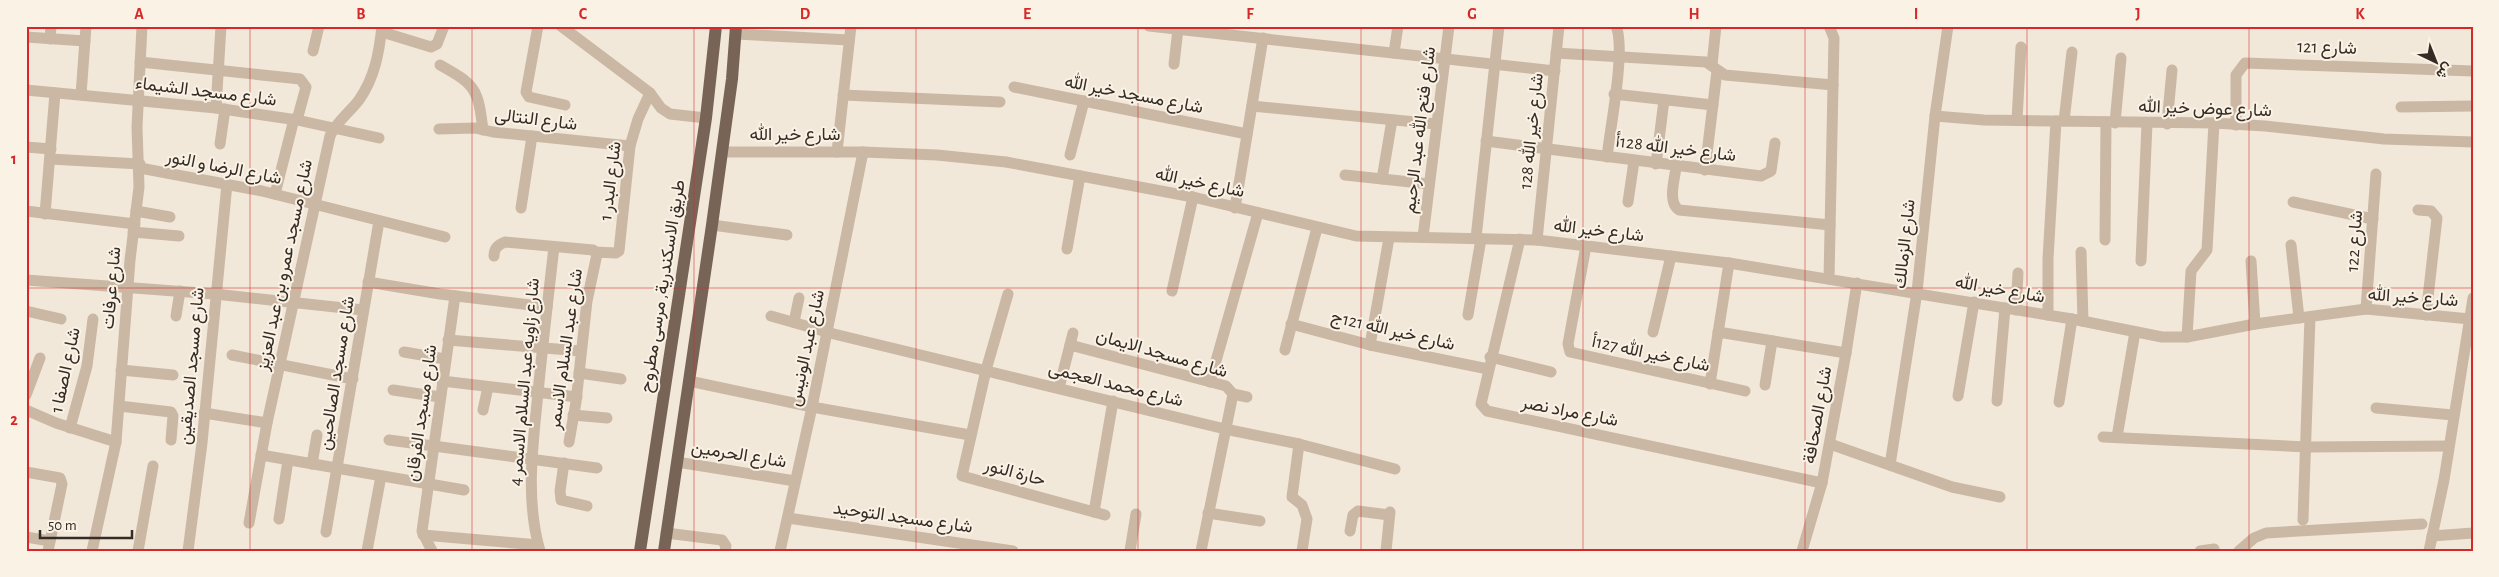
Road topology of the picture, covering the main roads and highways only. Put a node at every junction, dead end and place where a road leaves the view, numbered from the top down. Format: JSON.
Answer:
{"nodes":[{"id":1,"x":716,"y":26,"type":"edge"},
{"id":2,"x":736,"y":30,"type":"edge"},
{"id":3,"x":640,"y":551,"type":"edge"},
{"id":4,"x":664,"y":551,"type":"edge"}],
"edges":[{"from":1,"to":3,"type":"main road","name":"طريق الاسكندرية, مرسى مطروح"},
{"from":2,"to":4,"type":"main road"}]}
